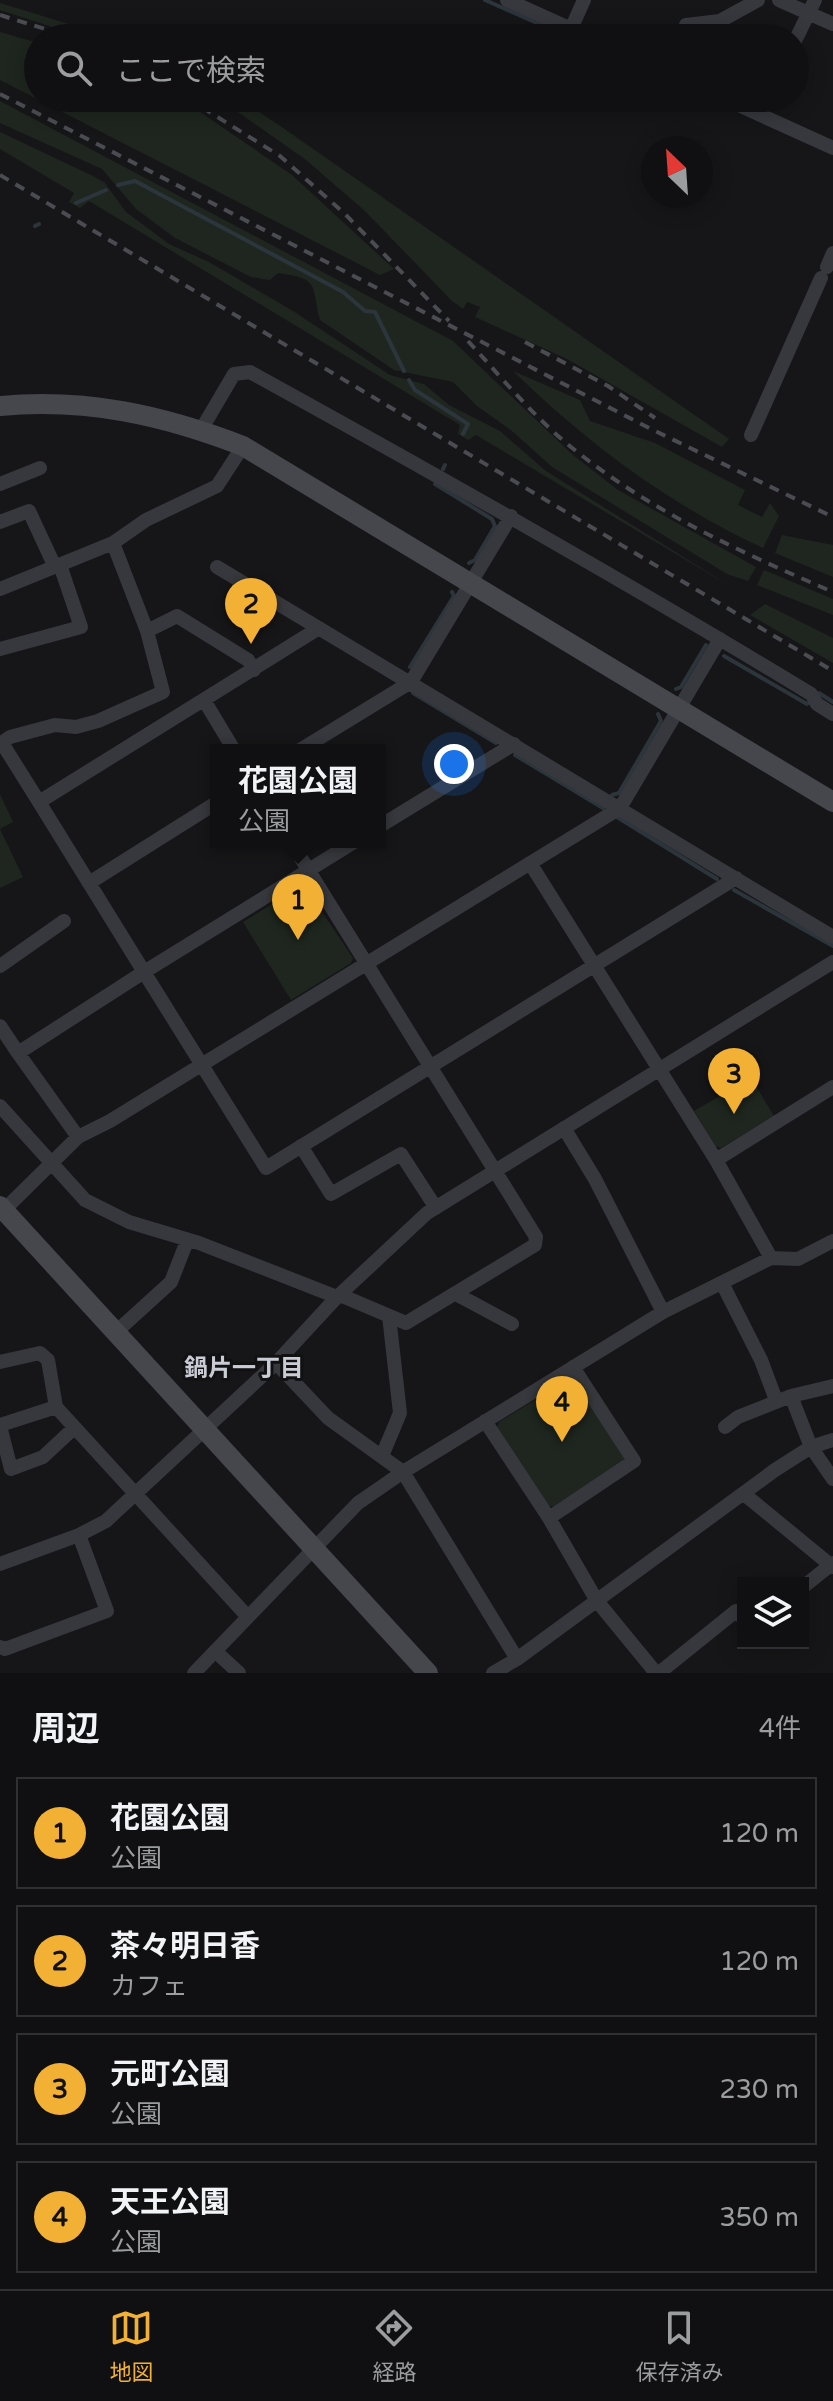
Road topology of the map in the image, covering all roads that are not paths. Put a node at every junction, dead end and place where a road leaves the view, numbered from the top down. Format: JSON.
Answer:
{"nodes":[{"id":1,"x":507,"y":0,"type":"edge"},
{"id":2,"x":584,"y":0,"type":"edge"},
{"id":3,"x":758,"y":0,"type":"edge"},
{"id":4,"x":779,"y":0,"type":"edge"},
{"id":5,"x":812,"y":7,"type":"edge"},
{"id":6,"x":560,"y":24,"type":"edge"},
{"id":7,"x":573,"y":24,"type":"edge"},
{"id":8,"x":694,"y":24,"type":"edge"},
{"id":9,"x":833,"y":24,"type":"edge"},
{"id":10,"x":753,"y":112,"type":"edge"},
{"id":11,"x":761,"y":112,"type":"edge"},
{"id":12,"x":760,"y":115,"type":"junction"},
{"id":13,"x":833,"y":148,"type":"edge"},
{"id":14,"x":827,"y":266,"type":"edge"},
{"id":15,"x":0,"y":406,"type":"edge"},
{"id":16,"x":201,"y":430,"type":"junction"},
{"id":17,"x":751,"y":435,"type":"dead end"},
{"id":18,"x":243,"y":446,"type":"junction"},
{"id":19,"x":40,"y":468,"type":"dead end"},
{"id":20,"x":0,"y":484,"type":"edge"},
{"id":21,"x":511,"y":516,"type":"junction"},
{"id":22,"x":0,"y":522,"type":"edge"},
{"id":23,"x":113,"y":543,"type":"junction"},
{"id":24,"x":58,"y":566,"type":"junction"},
{"id":25,"x":217,"y":567,"type":"dead end"},
{"id":26,"x":470,"y":583,"type":"junction"},
{"id":27,"x":0,"y":589,"type":"edge"},
{"id":28,"x":319,"y":628,"type":"junction"},
{"id":29,"x":147,"y":631,"type":"junction"},
{"id":30,"x":720,"y":639,"type":"junction"},
{"id":31,"x":0,"y":649,"type":"edge"},
{"id":32,"x":254,"y":670,"type":"junction"},
{"id":33,"x":411,"y":682,"type":"junction"},
{"id":34,"x":204,"y":700,"type":"junction"},
{"id":35,"x":679,"y":709,"type":"junction"},
{"id":36,"x":833,"y":714,"type":"edge"},
{"id":37,"x":1,"y":744,"type":"edge"},
{"id":38,"x":230,"y":744,"type":"edge"},
{"id":39,"x":310,"y":744,"type":"edge"},
{"id":40,"x":514,"y":744,"type":"junction"},
{"id":41,"x":39,"y":802,"type":"junction"},
{"id":42,"x":833,"y":802,"type":"edge"},
{"id":43,"x":210,"y":807,"type":"edge"},
{"id":44,"x":620,"y":808,"type":"junction"},
{"id":45,"x":386,"y":822,"type":"edge"},
{"id":46,"x":295,"y":848,"type":"edge"},
{"id":47,"x":344,"y":848,"type":"edge"},
{"id":48,"x":530,"y":863,"type":"junction"},
{"id":49,"x":308,"y":870,"type":"junction"},
{"id":50,"x":736,"y":878,"type":"junction"},
{"id":51,"x":89,"y":883,"type":"junction"},
{"id":52,"x":64,"y":921,"type":"dead end"},
{"id":53,"x":833,"y":937,"type":"edge"},
{"id":54,"x":833,"y":962,"type":"edge"},
{"id":55,"x":366,"y":964,"type":"junction"},
{"id":56,"x":0,"y":966,"type":"edge"},
{"id":57,"x":593,"y":966,"type":"junction"},
{"id":58,"x":144,"y":972,"type":"junction"},
{"id":59,"x":0,"y":1026,"type":"edge"},
{"id":60,"x":18,"y":1053,"type":"junction"},
{"id":61,"x":202,"y":1064,"type":"junction"},
{"id":62,"x":430,"y":1067,"type":"junction"},
{"id":63,"x":659,"y":1070,"type":"junction"},
{"id":64,"x":833,"y":1087,"type":"edge"},
{"id":65,"x":0,"y":1106,"type":"edge"},
{"id":66,"x":564,"y":1128,"type":"junction"},
{"id":67,"x":78,"y":1137,"type":"junction"},
{"id":68,"x":301,"y":1146,"type":"junction"},
{"id":69,"x":716,"y":1160,"type":"junction"},
{"id":70,"x":51,"y":1165,"type":"junction"},
{"id":71,"x":494,"y":1170,"type":"junction"},
{"id":72,"x":436,"y":1208,"type":"junction"},
{"id":73,"x":4,"y":1214,"type":"edge"},
{"id":74,"x":187,"y":1241,"type":"junction"},
{"id":75,"x":833,"y":1241,"type":"edge"},
{"id":76,"x":771,"y":1258,"type":"junction"},
{"id":77,"x":722,"y":1283,"type":"junction"},
{"id":78,"x":456,"y":1294,"type":"junction"},
{"id":79,"x":338,"y":1296,"type":"junction"},
{"id":80,"x":663,"y":1312,"type":"junction"},
{"id":81,"x":389,"y":1316,"type":"junction"},
{"id":82,"x":512,"y":1324,"type":"dead end"},
{"id":83,"x":116,"y":1332,"type":"junction"},
{"id":84,"x":0,"y":1362,"type":"edge"},
{"id":85,"x":276,"y":1363,"type":"junction"},
{"id":86,"x":573,"y":1367,"type":"junction"},
{"id":87,"x":833,"y":1386,"type":"edge"},
{"id":88,"x":791,"y":1396,"type":"junction"},
{"id":89,"x":776,"y":1400,"type":"junction"},
{"id":90,"x":56,"y":1407,"type":"junction"},
{"id":91,"x":485,"y":1421,"type":"junction"},
{"id":92,"x":0,"y":1426,"type":"edge"},
{"id":93,"x":725,"y":1427,"type":"dead end"},
{"id":94,"x":74,"y":1428,"type":"junction"},
{"id":95,"x":204,"y":1429,"type":"junction"},
{"id":96,"x":833,"y":1440,"type":"edge"},
{"id":97,"x":811,"y":1447,"type":"junction"},
{"id":98,"x":382,"y":1456,"type":"junction"},
{"id":99,"x":403,"y":1472,"type":"junction"},
{"id":100,"x":833,"y":1479,"type":"edge"},
{"id":101,"x":135,"y":1494,"type":"junction"},
{"id":102,"x":744,"y":1494,"type":"junction"},
{"id":103,"x":549,"y":1518,"type":"junction"},
{"id":104,"x":79,"y":1535,"type":"junction"},
{"id":105,"x":314,"y":1547,"type":"junction"},
{"id":106,"x":0,"y":1564,"type":"edge"},
{"id":107,"x":832,"y":1565,"type":"edge"},
{"id":108,"x":809,"y":1582,"type":"edge"},
{"id":109,"x":597,"y":1601,"type":"junction"},
{"id":110,"x":737,"y":1612,"type":"edge"},
{"id":111,"x":248,"y":1617,"type":"junction"},
{"id":112,"x":0,"y":1647,"type":"edge"},
{"id":113,"x":215,"y":1651,"type":"junction"},
{"id":114,"x":517,"y":1659,"type":"junction"},
{"id":115,"x":194,"y":1673,"type":"edge"},
{"id":116,"x":239,"y":1673,"type":"edge"},
{"id":117,"x":428,"y":1673,"type":"edge"},
{"id":118,"x":493,"y":1673,"type":"edge"},
{"id":119,"x":658,"y":1673,"type":"edge"}],
"edges":[{"from":1,"to":6,"type":"street"},
{"from":2,"to":7,"type":"street"},
{"from":3,"to":8,"type":"street"},
{"from":4,"to":5,"type":"street"},
{"from":5,"to":9,"type":"street"},
{"from":10,"to":12,"type":"street"},
{"from":11,"to":12,"type":"street"},
{"from":12,"to":13,"type":"street"},
{"from":14,"to":17,"type":"street"},
{"from":15,"to":16,"type":"street"},
{"from":16,"to":18,"type":"street"},
{"from":16,"to":21,"type":"street"},
{"from":18,"to":23,"type":"street"},
{"from":18,"to":26,"type":"street"},
{"from":19,"to":20,"type":"street"},
{"from":21,"to":26,"type":"street"},
{"from":21,"to":30,"type":"street"},
{"from":22,"to":24,"type":"street"},
{"from":23,"to":24,"type":"street"},
{"from":23,"to":29,"type":"street"},
{"from":24,"to":27,"type":"street"},
{"from":24,"to":31,"type":"street"},
{"from":25,"to":28,"type":"street"},
{"from":26,"to":33,"type":"street"},
{"from":26,"to":35,"type":"street"},
{"from":28,"to":32,"type":"street"},
{"from":28,"to":33,"type":"street"},
{"from":29,"to":32,"type":"street"},
{"from":29,"to":37,"type":"street"},
{"from":30,"to":35,"type":"street"},
{"from":30,"to":36,"type":"street"},
{"from":32,"to":34,"type":"street"},
{"from":33,"to":39,"type":"street"},
{"from":33,"to":40,"type":"street"},
{"from":34,"to":38,"type":"street"},
{"from":34,"to":41,"type":"street"},
{"from":35,"to":42,"type":"street"},
{"from":35,"to":44,"type":"street"},
{"from":37,"to":41,"type":"street"},
{"from":40,"to":44,"type":"street"},
{"from":40,"to":45,"type":"street"},
{"from":41,"to":51,"type":"street"},
{"from":43,"to":51,"type":"street"},
{"from":44,"to":48,"type":"street"},
{"from":44,"to":50,"type":"street"},
{"from":46,"to":49,"type":"street"},
{"from":47,"to":49,"type":"street"},
{"from":48,"to":55,"type":"street"},
{"from":48,"to":57,"type":"street"},
{"from":49,"to":55,"type":"street"},
{"from":49,"to":58,"type":"street"},
{"from":50,"to":53,"type":"street"},
{"from":50,"to":57,"type":"street"},
{"from":51,"to":58,"type":"street"},
{"from":52,"to":56,"type":"street"},
{"from":54,"to":63,"type":"street"},
{"from":55,"to":61,"type":"street"},
{"from":55,"to":62,"type":"street"},
{"from":57,"to":62,"type":"street"},
{"from":57,"to":63,"type":"street"},
{"from":58,"to":60,"type":"street"},
{"from":58,"to":61,"type":"street"},
{"from":59,"to":60,"type":"street"},
{"from":60,"to":67,"type":"street"},
{"from":61,"to":67,"type":"street"},
{"from":61,"to":68,"type":"street"},
{"from":62,"to":68,"type":"street"},
{"from":62,"to":71,"type":"street"},
{"from":63,"to":66,"type":"street"},
{"from":63,"to":69,"type":"street"},
{"from":64,"to":69,"type":"street"},
{"from":65,"to":70,"type":"street"},
{"from":66,"to":71,"type":"street"},
{"from":66,"to":80,"type":"street"},
{"from":67,"to":70,"type":"street"},
{"from":68,"to":72,"type":"street"},
{"from":69,"to":76,"type":"street"},
{"from":70,"to":73,"type":"street"},
{"from":70,"to":74,"type":"street"},
{"from":71,"to":72,"type":"street"},
{"from":71,"to":78,"type":"street"},
{"from":72,"to":79,"type":"street"},
{"from":73,"to":83,"type":"street"},
{"from":74,"to":79,"type":"street"},
{"from":74,"to":83,"type":"street"},
{"from":75,"to":76,"type":"street"},
{"from":76,"to":77,"type":"street"},
{"from":77,"to":80,"type":"street"},
{"from":77,"to":89,"type":"street"},
{"from":78,"to":81,"type":"street"},
{"from":78,"to":82,"type":"street"},
{"from":79,"to":81,"type":"street"},
{"from":79,"to":85,"type":"street"},
{"from":80,"to":86,"type":"street"},
{"from":81,"to":98,"type":"street"},
{"from":83,"to":95,"type":"street"},
{"from":84,"to":90,"type":"street"},
{"from":85,"to":95,"type":"street"},
{"from":85,"to":98,"type":"street"},
{"from":86,"to":91,"type":"street"},
{"from":86,"to":103,"type":"street"},
{"from":87,"to":88,"type":"street"},
{"from":88,"to":89,"type":"street"},
{"from":88,"to":97,"type":"street"},
{"from":89,"to":93,"type":"street"},
{"from":90,"to":92,"type":"street"},
{"from":90,"to":94,"type":"street"},
{"from":91,"to":99,"type":"street"},
{"from":91,"to":103,"type":"street"},
{"from":92,"to":94,"type":"street"},
{"from":94,"to":101,"type":"street"},
{"from":95,"to":101,"type":"street"},
{"from":95,"to":105,"type":"street"},
{"from":96,"to":97,"type":"street"},
{"from":97,"to":100,"type":"street"},
{"from":97,"to":102,"type":"street"},
{"from":98,"to":99,"type":"street"},
{"from":99,"to":105,"type":"street"},
{"from":99,"to":114,"type":"street"},
{"from":101,"to":104,"type":"street"},
{"from":101,"to":111,"type":"street"},
{"from":102,"to":107,"type":"street"},
{"from":102,"to":109,"type":"street"},
{"from":103,"to":109,"type":"street"},
{"from":104,"to":106,"type":"street"},
{"from":104,"to":112,"type":"street"},
{"from":105,"to":111,"type":"street"},
{"from":105,"to":117,"type":"street"},
{"from":107,"to":108,"type":"street"},
{"from":109,"to":114,"type":"street"},
{"from":109,"to":119,"type":"street"},
{"from":110,"to":119,"type":"street"},
{"from":111,"to":113,"type":"street"},
{"from":113,"to":115,"type":"street"},
{"from":113,"to":116,"type":"street"},
{"from":114,"to":118,"type":"street"}]}
